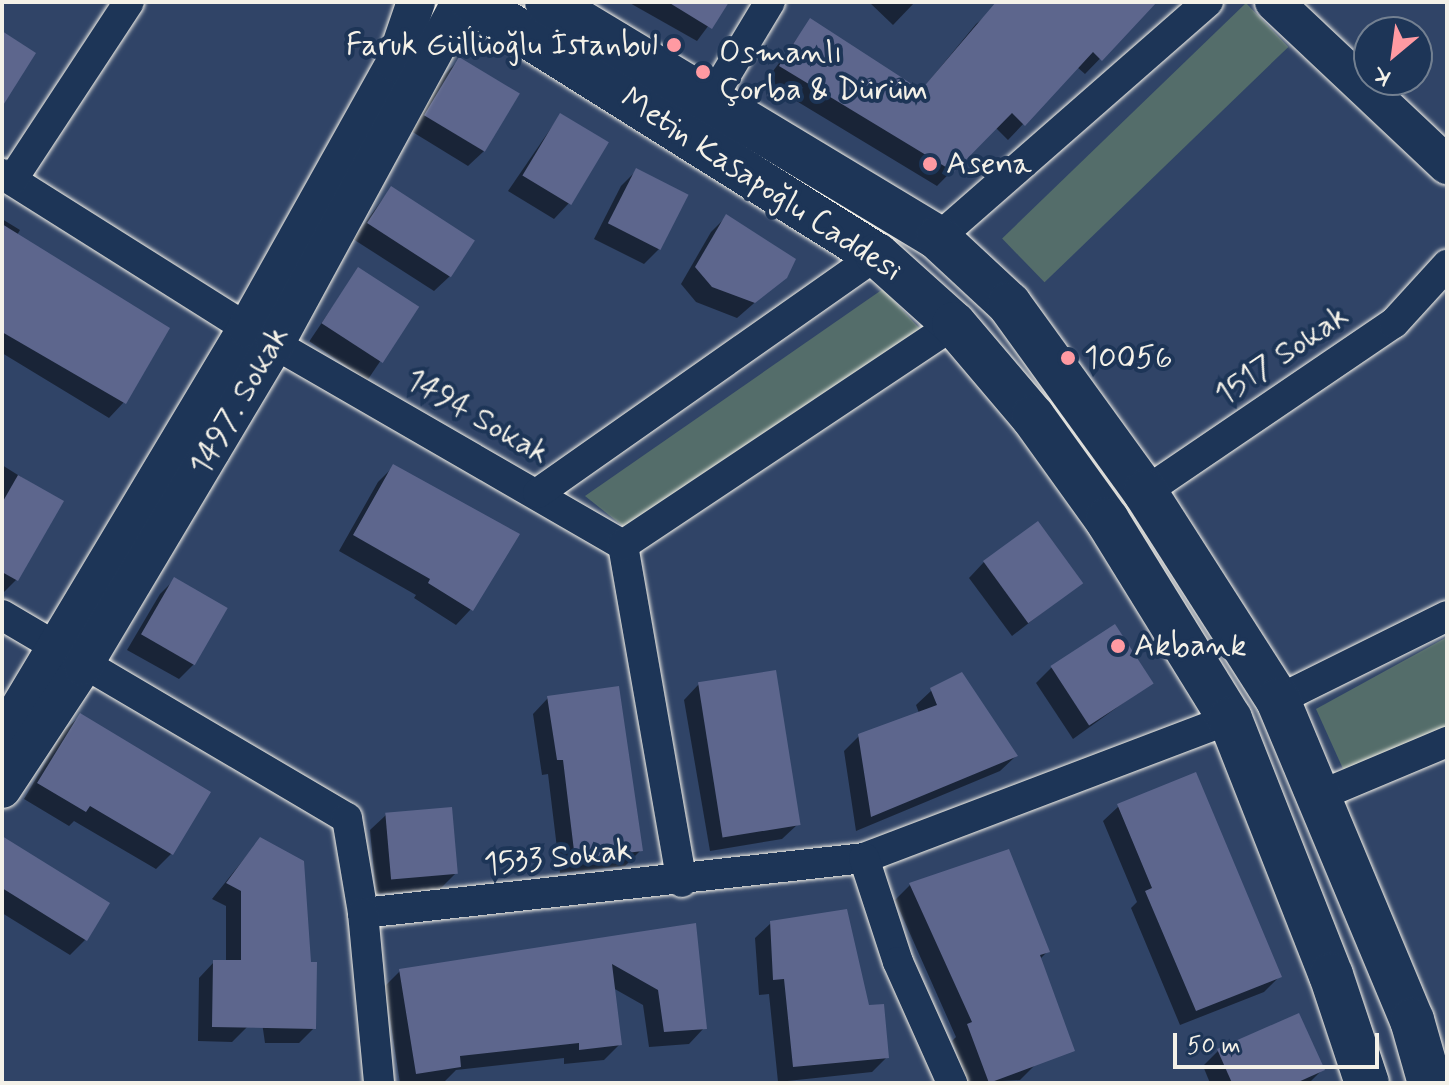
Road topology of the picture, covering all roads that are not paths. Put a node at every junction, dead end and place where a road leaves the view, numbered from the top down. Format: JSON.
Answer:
{"nodes":[{"id":1,"x":129,"y":2,"type":"edge"},
{"id":2,"x":416,"y":2,"type":"edge"},
{"id":3,"x":461,"y":2,"type":"edge"},
{"id":4,"x":473,"y":2,"type":"edge"},
{"id":5,"x":547,"y":2,"type":"edge"},
{"id":6,"x":770,"y":2,"type":"edge"},
{"id":7,"x":1208,"y":2,"type":"edge"},
{"id":8,"x":1274,"y":2,"type":"edge"},
{"id":9,"x":709,"y":103,"type":"junction"},
{"id":10,"x":1447,"y":165,"type":"edge"},
{"id":11,"x":7,"y":177,"type":"edge"},
{"id":12,"x":938,"y":238,"type":"junction"},
{"id":13,"x":877,"y":255,"type":"junction"},
{"id":14,"x":1447,"y":265,"type":"edge"},
{"id":15,"x":954,"y":324,"type":"junction"},
{"id":16,"x":261,"y":336,"type":"junction"},
{"id":17,"x":1145,"y":492,"type":"junction"},
{"id":18,"x":538,"y":493,"type":"junction"},
{"id":19,"x":623,"y":545,"type":"junction"},
{"id":20,"x":2,"y":615,"type":"edge"},
{"id":21,"x":1447,"y":616,"type":"edge"},
{"id":22,"x":71,"y":658,"type":"junction"},
{"id":23,"x":1278,"y":700,"type":"junction"},
{"id":24,"x":1230,"y":719,"type":"junction"},
{"id":25,"x":2,"y":737,"type":"edge"},
{"id":26,"x":1447,"y":742,"type":"edge"},
{"id":27,"x":2,"y":789,"type":"edge"},
{"id":28,"x":1321,"y":795,"type":"junction"},
{"id":29,"x":864,"y":858,"type":"junction"},
{"id":30,"x":682,"y":882,"type":"junction"},
{"id":31,"x":363,"y":913,"type":"junction"},
{"id":32,"x":379,"y":1083,"type":"edge"},
{"id":33,"x":952,"y":1083,"type":"edge"},
{"id":34,"x":1367,"y":1083,"type":"edge"},
{"id":35,"x":1430,"y":1083,"type":"edge"}],
"edges":[{"from":1,"to":11,"type":"street"},
{"from":2,"to":16,"type":"street","name":"1497. Sokak"},
{"from":3,"to":16,"type":"street","name":"1497. Sokak"},
{"from":4,"to":13,"type":"main road","name":"Metin Kasapoğlu Caddesi"},
{"from":5,"to":9,"type":"main road","name":"Metin Kasapoğlu Caddesi"},
{"from":6,"to":9,"type":"street"},
{"from":7,"to":12,"type":"street"},
{"from":8,"to":10,"type":"street"},
{"from":9,"to":12,"type":"main road","name":"Metin Kasapoğlu Caddesi"},
{"from":11,"to":16,"type":"street","name":"1494 Sokak"},
{"from":12,"to":17,"type":"main road","name":"Metin Kasapoğlu Caddesi"},
{"from":13,"to":15,"type":"main road","name":"Metin Kasapoğlu Caddesi"},
{"from":13,"to":18,"type":"street"},
{"from":14,"to":17,"type":"street","name":"1517 Sokak"},
{"from":15,"to":19,"type":"street"},
{"from":15,"to":24,"type":"main road","name":"Metin Kasapoğlu Caddesi"},
{"from":16,"to":18,"type":"street","name":"1494 Sokak"},
{"from":16,"to":22,"type":"street","name":"1497. Sokak"},
{"from":17,"to":23,"type":"main road","name":"Metin Kasapoğlu Caddesi"},
{"from":18,"to":19,"type":"street","name":"1494 Sokak"},
{"from":19,"to":30,"type":"street"},
{"from":20,"to":22,"type":"street"},
{"from":21,"to":23,"type":"street"},
{"from":22,"to":25,"type":"street","name":"1497. Sokak"},
{"from":22,"to":27,"type":"street","name":"1497. Sokak"},
{"from":22,"to":31,"type":"street"},
{"from":23,"to":28,"type":"main road","name":"Metin Kasapoğlu Caddesi"},
{"from":24,"to":29,"type":"street","name":"1533 Sokak"},
{"from":24,"to":34,"type":"main road","name":"Metin Kasapoğlu Caddesi"},
{"from":26,"to":28,"type":"street"},
{"from":28,"to":35,"type":"main road","name":"Metin Kasapoğlu Caddesi"},
{"from":29,"to":30,"type":"street","name":"1533 Sokak"},
{"from":29,"to":33,"type":"street"},
{"from":30,"to":31,"type":"street","name":"1533 Sokak"},
{"from":31,"to":32,"type":"street"}]}
